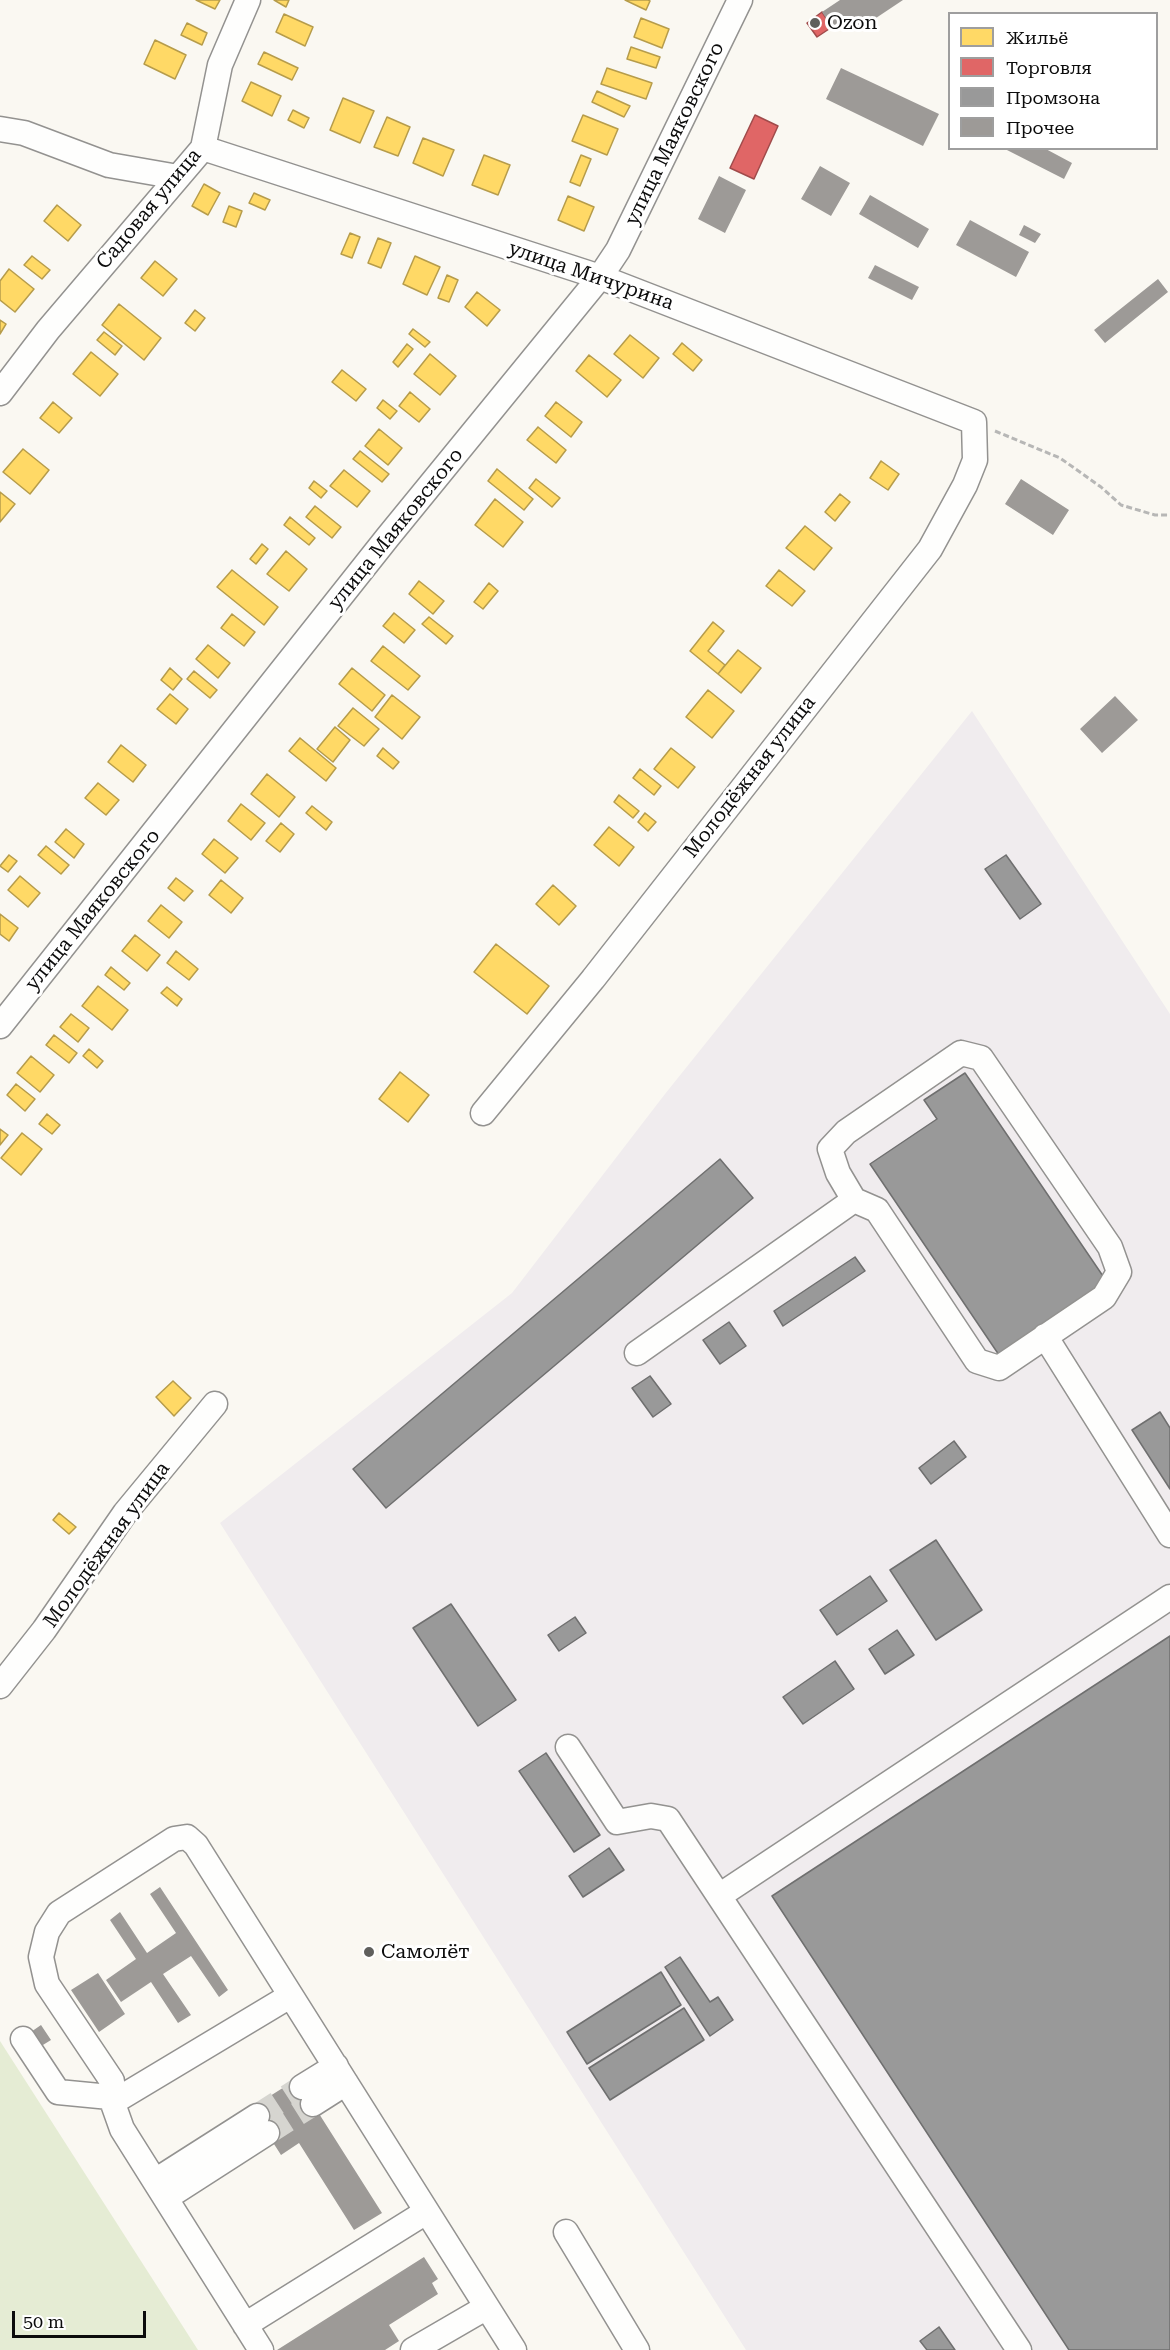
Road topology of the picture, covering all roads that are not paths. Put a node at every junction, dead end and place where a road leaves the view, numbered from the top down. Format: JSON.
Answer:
{"nodes":[{"id":1,"x":248,"y":0,"type":"edge"},
{"id":2,"x":740,"y":0,"type":"edge"},
{"id":3,"x":0,"y":129,"type":"edge"},
{"id":4,"x":203,"y":147,"type":"junction"},
{"id":5,"x":178,"y":177,"type":"junction"},
{"id":6,"x":600,"y":277,"type":"junction"},
{"id":7,"x":0,"y":393,"type":"edge"},
{"id":8,"x":974,"y":422,"type":"joint"},
{"id":9,"x":0,"y":1026,"type":"edge"},
{"id":10,"x":483,"y":1113,"type":"dead end"},
{"id":11,"x":854,"y":1200,"type":"junction"},
{"id":12,"x":1046,"y":1336,"type":"junction"},
{"id":13,"x":638,"y":1353,"type":"dead end"},
{"id":14,"x":215,"y":1404,"type":"dead end"},
{"id":15,"x":1170,"y":1535,"type":"edge"},
{"id":16,"x":1170,"y":1597,"type":"edge"},
{"id":17,"x":0,"y":1686,"type":"edge"},
{"id":18,"x":568,"y":1747,"type":"dead end"},
{"id":19,"x":719,"y":1896,"type":"junction"},
{"id":20,"x":290,"y":1996,"type":"junction"},
{"id":21,"x":23,"y":2039,"type":"dead end"},
{"id":22,"x":341,"y":2075,"type":"junction"},
{"id":23,"x":308,"y":2096,"type":"tunnel mouth"},
{"id":24,"x":111,"y":2098,"type":"junction"},
{"id":25,"x":262,"y":2125,"type":"tunnel mouth"},
{"id":26,"x":160,"y":2190,"type":"junction"},
{"id":27,"x":426,"y":2212,"type":"junction"},
{"id":28,"x":566,"y":2232,"type":"dead end"},
{"id":29,"x":487,"y":2307,"type":"junction"},
{"id":30,"x":245,"y":2325,"type":"junction"},
{"id":31,"x":261,"y":2350,"type":"edge"},
{"id":32,"x":413,"y":2350,"type":"edge"},
{"id":33,"x":514,"y":2350,"type":"edge"},
{"id":34,"x":637,"y":2350,"type":"edge"},
{"id":35,"x":1019,"y":2350,"type":"edge"}],
"edges":[{"from":1,"to":4,"type":"street","name":"Садовая улица"},
{"from":2,"to":6,"type":"street","name":"улица Маяковского"},
{"from":3,"to":5,"type":"street"},
{"from":4,"to":5,"type":"street","name":"Садовая улица"},
{"from":4,"to":6,"type":"street","name":"улица Мичурина"},
{"from":5,"to":7,"type":"street","name":"Садовая улица"},
{"from":6,"to":8,"type":"street","name":"улица Мичурина"},
{"from":6,"to":9,"type":"street","name":"улица Маяковского"},
{"from":8,"to":10,"type":"street","name":"Молодёжная улица"},
{"from":11,"to":12,"type":"street"},
{"from":11,"to":12,"type":"street"},
{"from":11,"to":13,"type":"street"},
{"from":12,"to":15,"type":"street"},
{"from":14,"to":17,"type":"street","name":"Молодёжная улица"},
{"from":16,"to":19,"type":"street"},
{"from":18,"to":19,"type":"street"},
{"from":19,"to":35,"type":"street"},
{"from":20,"to":22,"type":"street"},
{"from":20,"to":24,"type":"street"},
{"from":20,"to":24,"type":"street"},
{"from":21,"to":24,"type":"street"},
{"from":22,"to":23,"type":"street"},
{"from":22,"to":27,"type":"street"},
{"from":24,"to":26,"type":"street"},
{"from":25,"to":26,"type":"street"},
{"from":26,"to":30,"type":"street"},
{"from":27,"to":29,"type":"street"},
{"from":27,"to":30,"type":"street"},
{"from":28,"to":34,"type":"street"},
{"from":29,"to":32,"type":"street"},
{"from":29,"to":33,"type":"street"},
{"from":30,"to":31,"type":"street"}]}
